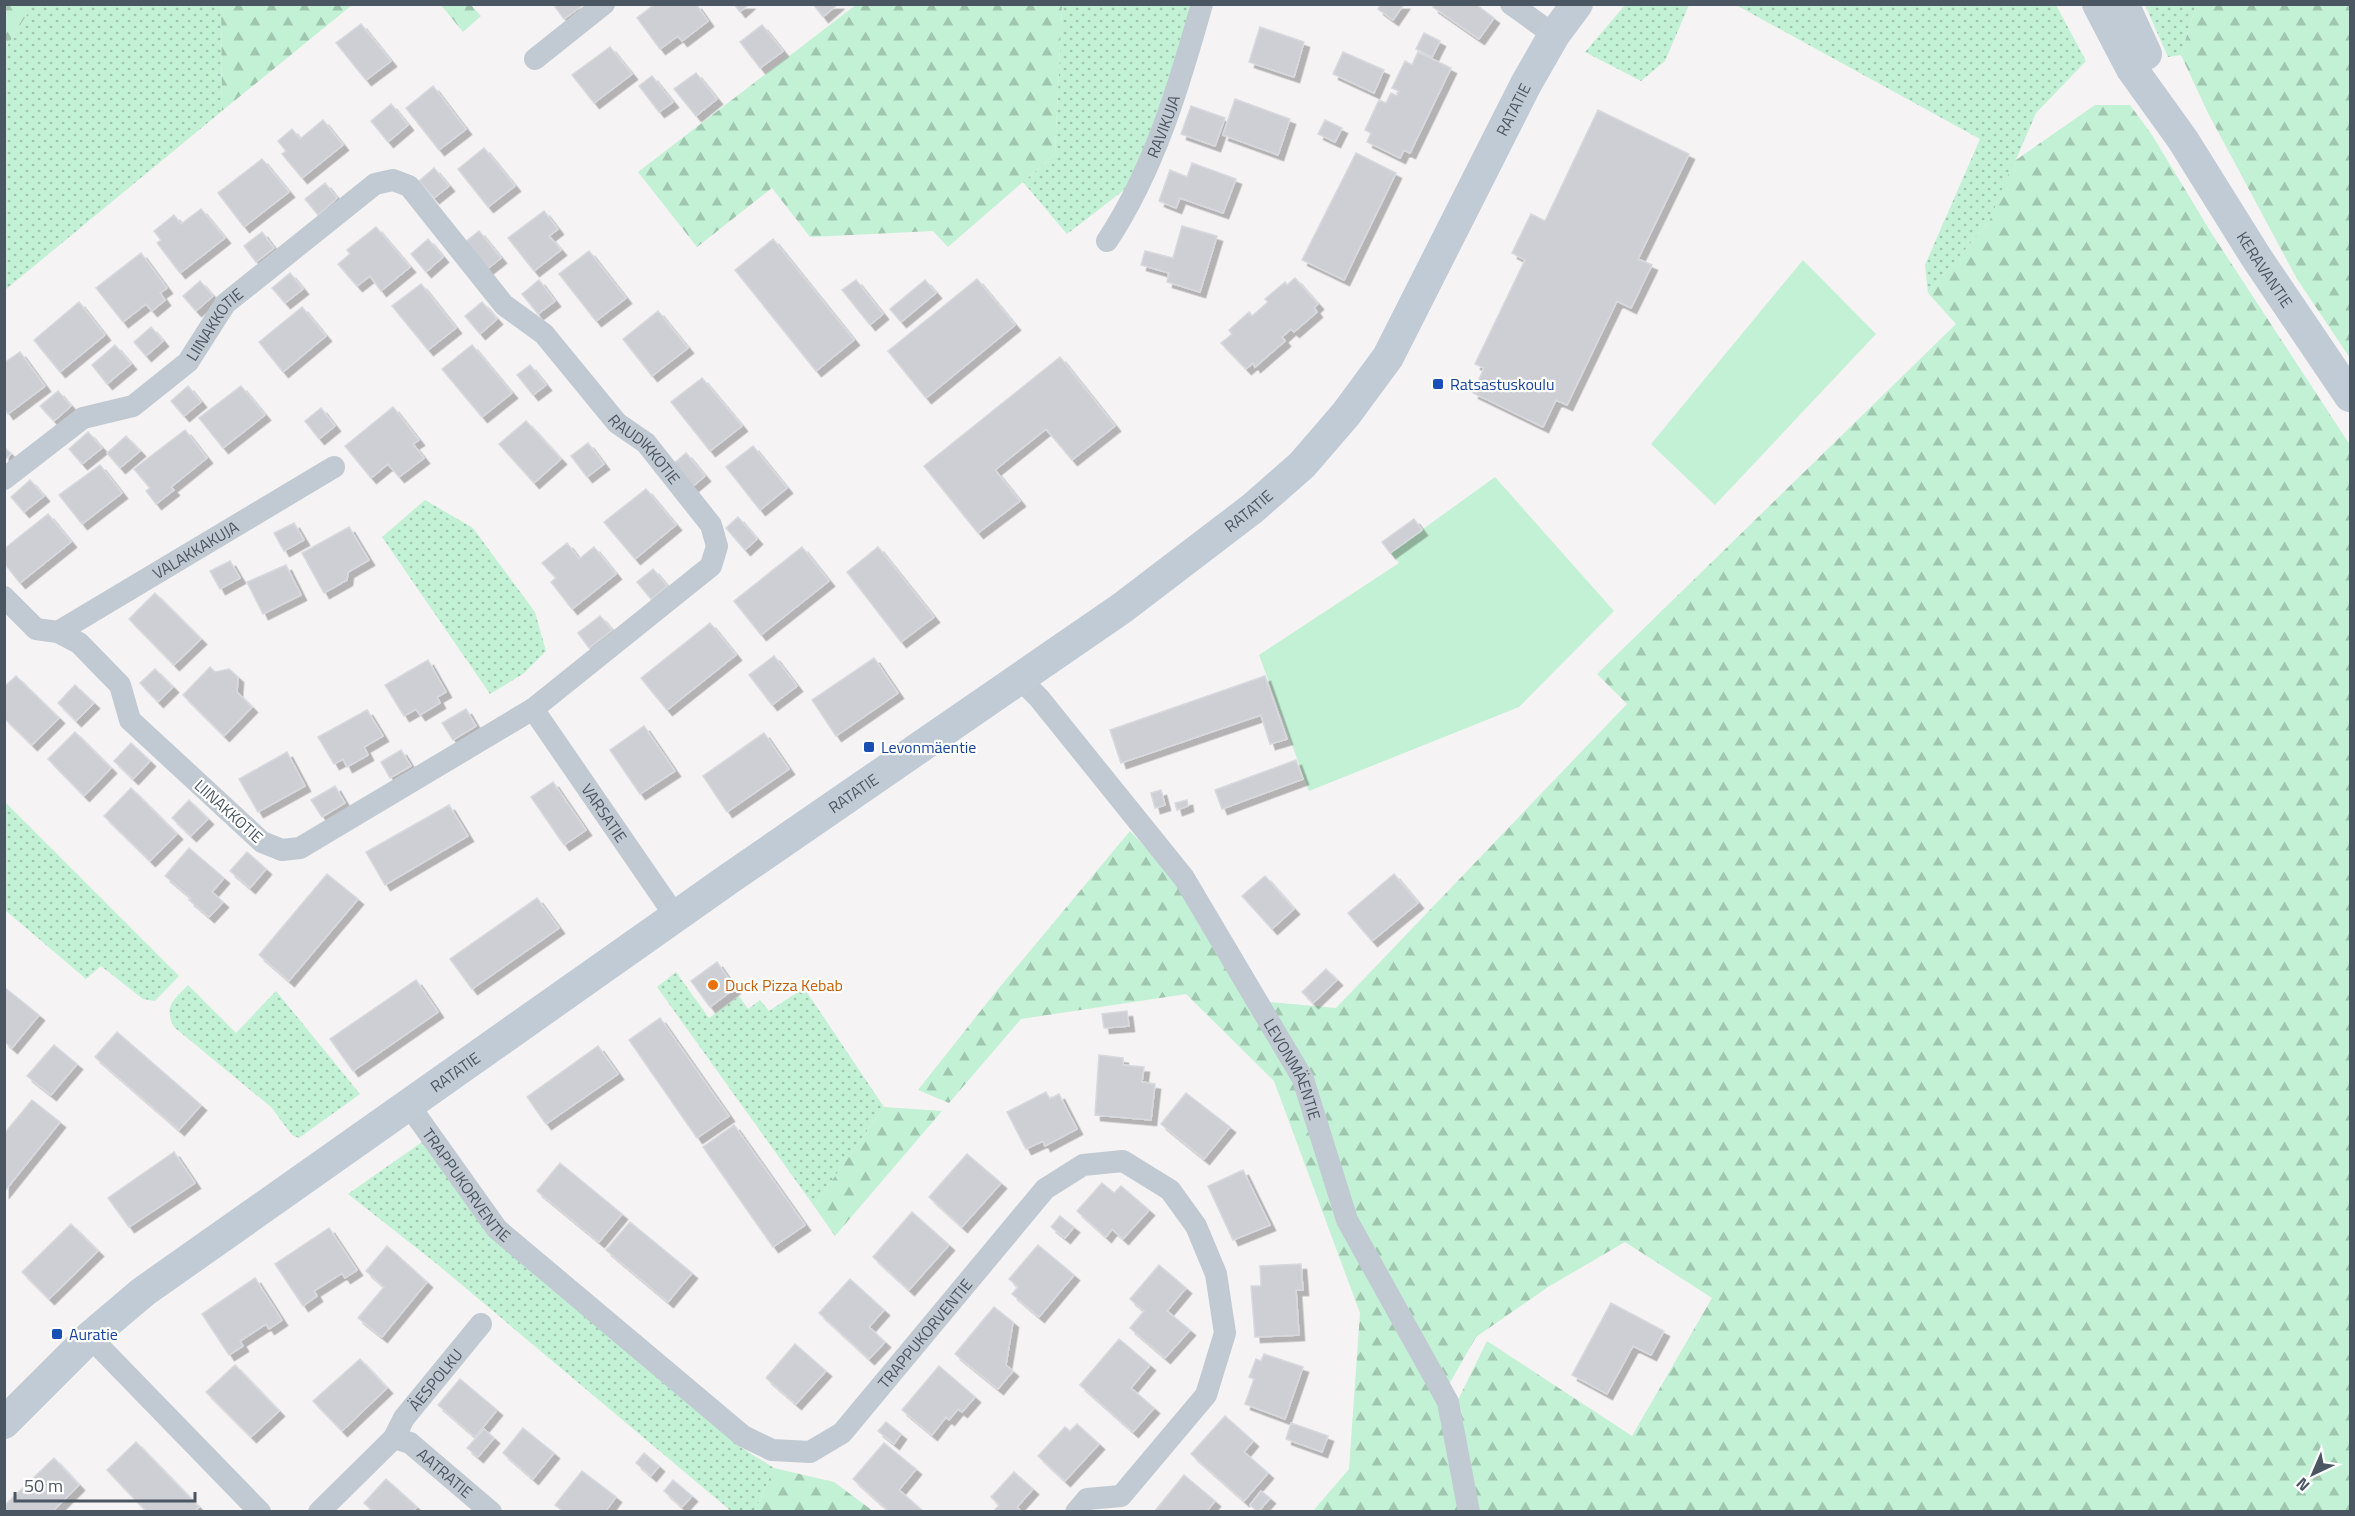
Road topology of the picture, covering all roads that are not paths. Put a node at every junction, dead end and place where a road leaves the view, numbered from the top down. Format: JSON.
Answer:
{"nodes":[{"id":1,"x":604,"y":4,"type":"edge"},
{"id":2,"x":1202,"y":4,"type":"edge"},
{"id":3,"x":1511,"y":4,"type":"edge"},
{"id":4,"x":1577,"y":4,"type":"edge"},
{"id":5,"x":2098,"y":4,"type":"edge"},
{"id":6,"x":2123,"y":4,"type":"edge"},
{"id":7,"x":1554,"y":34,"type":"junction"},
{"id":8,"x":535,"y":59,"type":"dead end"},
{"id":9,"x":2183,"y":140,"type":"junction"},
{"id":10,"x":393,"y":180,"type":"joint"},
{"id":11,"x":1107,"y":241,"type":"dead end"},
{"id":12,"x":2350,"y":396,"type":"edge"},
{"id":13,"x":334,"y":467,"type":"dead end"},
{"id":14,"x":4,"y":479,"type":"edge"},
{"id":15,"x":4,"y":597,"type":"edge"},
{"id":16,"x":58,"y":632,"type":"junction"},
{"id":17,"x":1019,"y":678,"type":"junction"},
{"id":18,"x":533,"y":709,"type":"junction"},
{"id":19,"x":676,"y":916,"type":"junction"},
{"id":20,"x":408,"y":1104,"type":"junction"},
{"id":21,"x":481,"y":1324,"type":"dead end"},
{"id":22,"x":90,"y":1338,"type":"junction"},
{"id":23,"x":4,"y":1423,"type":"edge"},
{"id":24,"x":394,"y":1438,"type":"junction"},
{"id":25,"x":1082,"y":1505,"type":"edge"},
{"id":26,"x":260,"y":1512,"type":"edge"},
{"id":27,"x":319,"y":1512,"type":"edge"},
{"id":28,"x":491,"y":1512,"type":"edge"},
{"id":29,"x":1469,"y":1512,"type":"edge"}],
"edges":[{"from":1,"to":8,"type":"street"},
{"from":2,"to":11,"type":"street","name":"RAVIKUJA"},
{"from":3,"to":7,"type":"street"},
{"from":4,"to":7,"type":"street","name":"RATATIE"},
{"from":5,"to":9,"type":"street","name":"KERAVANTIE"},
{"from":6,"to":9,"type":"street","name":"KERAVANTIE"},
{"from":7,"to":17,"type":"street","name":"RATATIE"},
{"from":9,"to":12,"type":"street","name":"KERAVANTIE"},
{"from":10,"to":14,"type":"street","name":"LIINAKKOTIE"},
{"from":10,"to":18,"type":"street","name":"RAUDIKKOTIE"},
{"from":13,"to":16,"type":"street","name":"VALAKKAKUJA"},
{"from":15,"to":16,"type":"street","name":"LIINAKKOTIE"},
{"from":16,"to":18,"type":"street","name":"LIINAKKOTIE"},
{"from":17,"to":19,"type":"street","name":"RATATIE"},
{"from":17,"to":29,"type":"street","name":"LEVONMÄENTIE"},
{"from":18,"to":19,"type":"street","name":"VARSATIE"},
{"from":19,"to":20,"type":"street","name":"RATATIE"},
{"from":20,"to":22,"type":"street","name":"RATATIE"},
{"from":20,"to":25,"type":"street","name":"TRAPPUKORVENTIE"},
{"from":21,"to":24,"type":"street","name":"ÄESPOLKU"},
{"from":22,"to":23,"type":"street","name":"RATATIE"},
{"from":22,"to":26,"type":"street"},
{"from":24,"to":27,"type":"street"},
{"from":24,"to":28,"type":"street","name":"AATRATIE"}]}
